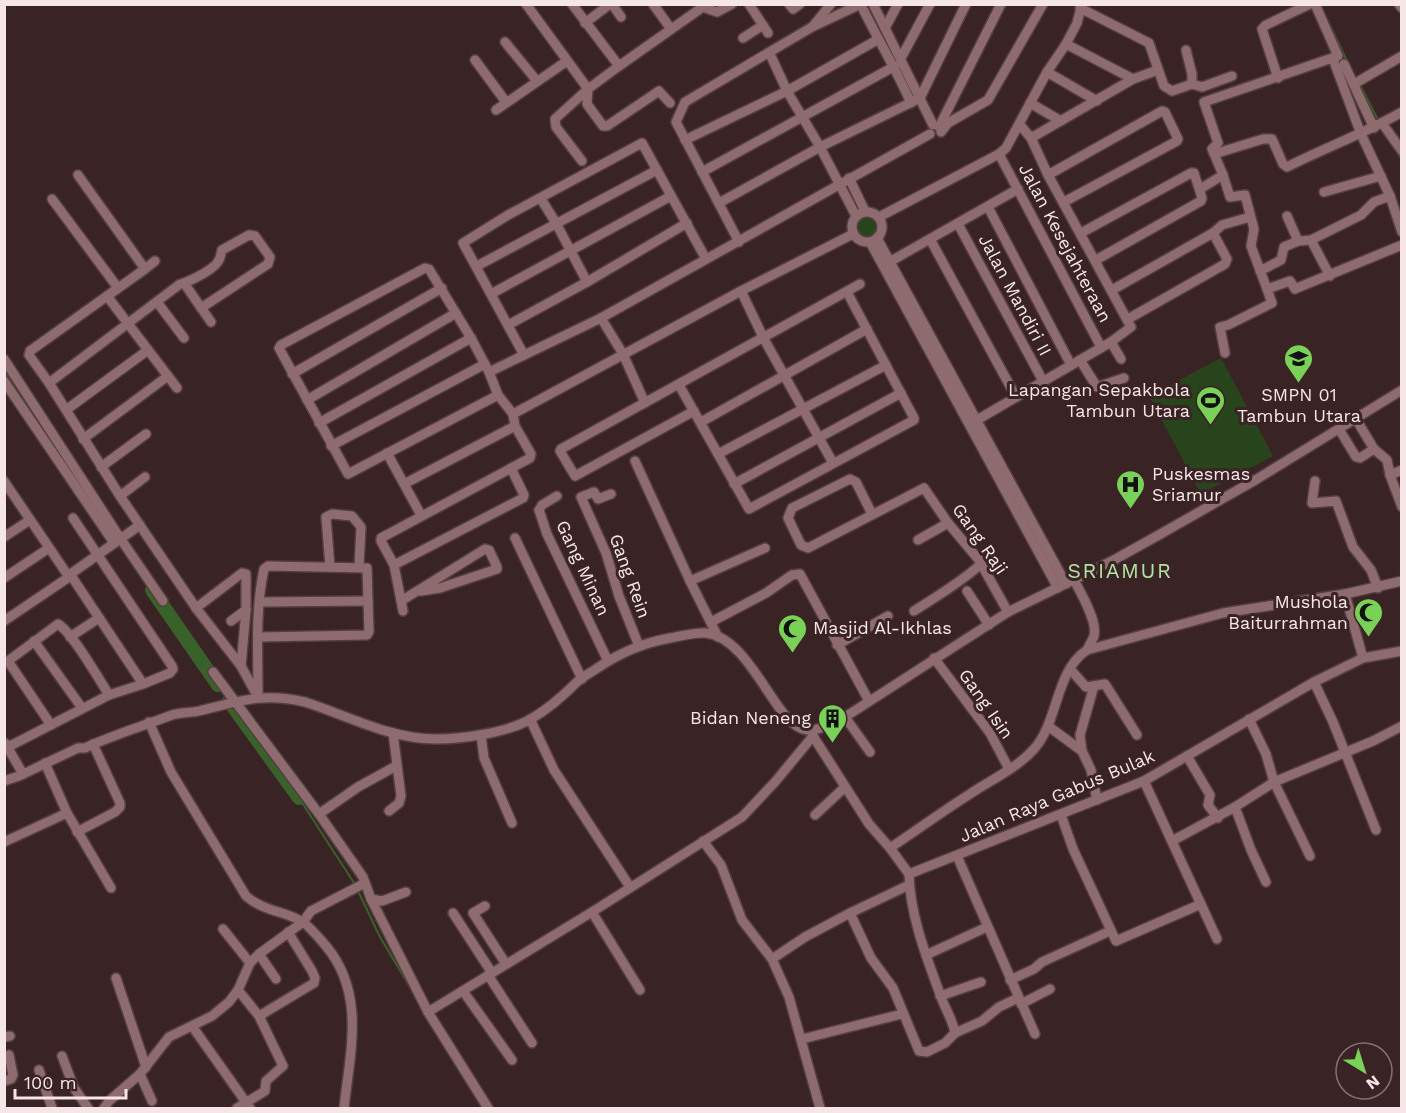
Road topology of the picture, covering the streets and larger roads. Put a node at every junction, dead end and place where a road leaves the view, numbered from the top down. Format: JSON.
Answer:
{"nodes":[{"id":1,"x":526,"y":4,"type":"edge"},
{"id":2,"x":572,"y":4,"type":"edge"},
{"id":3,"x":611,"y":4,"type":"edge"},
{"id":4,"x":653,"y":4,"type":"edge"},
{"id":5,"x":732,"y":4,"type":"edge"},
{"id":6,"x":749,"y":4,"type":"edge"},
{"id":7,"x":789,"y":4,"type":"edge"},
{"id":8,"x":800,"y":4,"type":"edge"},
{"id":9,"x":831,"y":4,"type":"edge"},
{"id":10,"x":873,"y":4,"type":"edge"},
{"id":11,"x":898,"y":4,"type":"edge"},
{"id":12,"x":930,"y":4,"type":"edge"},
{"id":13,"x":966,"y":4,"type":"edge"},
{"id":14,"x":1001,"y":4,"type":"edge"},
{"id":15,"x":1310,"y":4,"type":"edge"},
{"id":16,"x":1315,"y":4,"type":"edge"},
{"id":17,"x":1399,"y":4,"type":"edge"},
{"id":18,"x":860,"y":5,"type":"edge"},
{"id":19,"x":1043,"y":5,"type":"edge"},
{"id":20,"x":1081,"y":6,"type":"edge"},
{"id":21,"x":700,"y":7,"type":"edge"},
{"id":22,"x":1401,"y":8,"type":"edge"},
{"id":23,"x":621,"y":17,"type":"dead end"},
{"id":24,"x":585,"y":23,"type":"junction"},
{"id":25,"x":813,"y":27,"type":"junction"},
{"id":26,"x":885,"y":28,"type":"junction"},
{"id":27,"x":670,"y":29,"type":"junction"},
{"id":28,"x":743,"y":38,"type":"dead end"},
{"id":29,"x":877,"y":40,"type":"junction"},
{"id":30,"x":505,"y":42,"type":"dead end"},
{"id":31,"x":1066,"y":44,"type":"junction"},
{"id":32,"x":1186,"y":50,"type":"dead end"},
{"id":33,"x":770,"y":54,"type":"junction"},
{"id":34,"x":1401,"y":56,"type":"edge"},
{"id":35,"x":1333,"y":59,"type":"junction"},
{"id":36,"x":475,"y":60,"type":"dead end"},
{"id":37,"x":567,"y":61,"type":"junction"},
{"id":38,"x":898,"y":62,"type":"junction"},
{"id":39,"x":1344,"y":64,"type":"dead end"},
{"id":40,"x":619,"y":66,"type":"junction"},
{"id":41,"x":1158,"y":70,"type":"junction"},
{"id":42,"x":1047,"y":72,"type":"junction"},
{"id":43,"x":1232,"y":76,"type":"dead end"},
{"id":44,"x":1278,"y":78,"type":"junction"},
{"id":45,"x":1132,"y":79,"type":"junction"},
{"id":46,"x":537,"y":81,"type":"junction"},
{"id":47,"x":1358,"y":82,"type":"junction"},
{"id":48,"x":1192,"y":84,"type":"junction"},
{"id":49,"x":588,"y":89,"type":"junction"},
{"id":50,"x":787,"y":91,"type":"junction"},
{"id":51,"x":916,"y":100,"type":"junction"},
{"id":52,"x":1097,"y":101,"type":"junction"},
{"id":53,"x":506,"y":102,"type":"junction"},
{"id":54,"x":670,"y":103,"type":"dead end"},
{"id":55,"x":1030,"y":104,"type":"junction"},
{"id":56,"x":496,"y":110,"type":"dead end"},
{"id":57,"x":1401,"y":112,"type":"edge"},
{"id":58,"x":803,"y":117,"type":"junction"},
{"id":59,"x":1061,"y":121,"type":"junction"},
{"id":60,"x":1020,"y":125,"type":"junction"},
{"id":61,"x":1378,"y":125,"type":"junction"},
{"id":62,"x":936,"y":129,"type":"junction"},
{"id":63,"x":1361,"y":134,"type":"junction"},
{"id":64,"x":1031,"y":138,"type":"junction"},
{"id":65,"x":685,"y":140,"type":"junction"},
{"id":66,"x":820,"y":147,"type":"junction"},
{"id":67,"x":1401,"y":151,"type":"edge"},
{"id":68,"x":999,"y":154,"type":"junction"},
{"id":69,"x":1214,"y":154,"type":"junction"},
{"id":70,"x":582,"y":161,"type":"dead end"},
{"id":71,"x":657,"y":170,"type":"junction"},
{"id":72,"x":702,"y":172,"type":"junction"},
{"id":73,"x":78,"y":175,"type":"dead end"},
{"id":74,"x":1048,"y":175,"type":"junction"},
{"id":75,"x":1223,"y":175,"type":"junction"},
{"id":76,"x":1381,"y":177,"type":"junction"},
{"id":77,"x":849,"y":178,"type":"junction"},
{"id":78,"x":839,"y":184,"type":"junction"},
{"id":79,"x":1018,"y":189,"type":"junction"},
{"id":80,"x":1200,"y":189,"type":"junction"},
{"id":81,"x":1324,"y":192,"type":"dead end"},
{"id":82,"x":671,"y":196,"type":"junction"},
{"id":83,"x":1389,"y":196,"type":"junction"},
{"id":84,"x":52,"y":199,"type":"dead end"},
{"id":85,"x":541,"y":199,"type":"junction"},
{"id":86,"x":1064,"y":202,"type":"junction"},
{"id":87,"x":719,"y":203,"type":"junction"},
{"id":88,"x":988,"y":207,"type":"junction"},
{"id":89,"x":861,"y":213,"type":"junction"},
{"id":90,"x":1287,"y":216,"type":"dead end"},
{"id":91,"x":879,"y":217,"type":"junction"},
{"id":92,"x":1250,"y":217,"type":"junction"},
{"id":93,"x":556,"y":223,"type":"junction"},
{"id":94,"x":687,"y":223,"type":"junction"},
{"id":95,"x":958,"y":224,"type":"junction"},
{"id":96,"x":1081,"y":232,"type":"junction"},
{"id":97,"x":1401,"y":232,"type":"edge"},
{"id":98,"x":1213,"y":233,"type":"junction"},
{"id":99,"x":853,"y":234,"type":"junction"},
{"id":100,"x":930,"y":239,"type":"junction"},
{"id":101,"x":874,"y":240,"type":"junction"},
{"id":102,"x":1311,"y":240,"type":"junction"},
{"id":103,"x":1298,"y":241,"type":"junction"},
{"id":104,"x":739,"y":242,"type":"junction"},
{"id":105,"x":1401,"y":245,"type":"edge"},
{"id":106,"x":570,"y":252,"type":"junction"},
{"id":107,"x":706,"y":259,"type":"junction"},
{"id":108,"x":1096,"y":260,"type":"junction"},
{"id":109,"x":155,"y":261,"type":"dead end"},
{"id":110,"x":891,"y":261,"type":"junction"},
{"id":111,"x":477,"y":266,"type":"junction"},
{"id":112,"x":145,"y":269,"type":"junction"},
{"id":113,"x":1260,"y":271,"type":"junction"},
{"id":114,"x":1330,"y":276,"type":"junction"},
{"id":115,"x":587,"y":282,"type":"junction"},
{"id":116,"x":184,"y":283,"type":"junction"},
{"id":117,"x":861,"y":284,"type":"dead end"},
{"id":118,"x":118,"y":288,"type":"junction"},
{"id":119,"x":442,"y":288,"type":"junction"},
{"id":120,"x":1267,"y":289,"type":"junction"},
{"id":121,"x":1112,"y":290,"type":"junction"},
{"id":122,"x":741,"y":291,"type":"junction"},
{"id":123,"x":847,"y":292,"type":"junction"},
{"id":124,"x":491,"y":294,"type":"junction"},
{"id":125,"x":107,"y":296,"type":"junction"},
{"id":126,"x":157,"y":302,"type":"junction"},
{"id":127,"x":201,"y":308,"type":"junction"},
{"id":128,"x":456,"y":313,"type":"junction"},
{"id":129,"x":601,"y":318,"type":"junction"},
{"id":130,"x":1128,"y":319,"type":"junction"},
{"id":131,"x":211,"y":322,"type":"dead end"},
{"id":132,"x":129,"y":324,"type":"junction"},
{"id":133,"x":508,"y":325,"type":"junction"},
{"id":134,"x":867,"y":329,"type":"junction"},
{"id":135,"x":927,"y":336,"type":"junction"},
{"id":136,"x":184,"y":338,"type":"dead end"},
{"id":137,"x":471,"y":338,"type":"junction"},
{"id":138,"x":764,"y":339,"type":"junction"},
{"id":139,"x":1111,"y":342,"type":"junction"},
{"id":140,"x":1101,"y":347,"type":"junction"},
{"id":141,"x":148,"y":350,"type":"junction"},
{"id":142,"x":1225,"y":353,"type":"dead end"},
{"id":143,"x":623,"y":354,"type":"junction"},
{"id":144,"x":524,"y":355,"type":"junction"},
{"id":145,"x":4,"y":359,"type":"edge"},
{"id":146,"x":1121,"y":359,"type":"dead end"},
{"id":147,"x":1080,"y":360,"type":"junction"},
{"id":148,"x":886,"y":365,"type":"junction"},
{"id":149,"x":1071,"y":365,"type":"junction"},
{"id":150,"x":487,"y":368,"type":"junction"},
{"id":151,"x":292,"y":374,"type":"junction"},
{"id":152,"x":784,"y":374,"type":"junction"},
{"id":153,"x":168,"y":376,"type":"junction"},
{"id":154,"x":1124,"y":378,"type":"dead end"},
{"id":155,"x":1043,"y":381,"type":"junction"},
{"id":156,"x":49,"y":383,"type":"junction"},
{"id":157,"x":5,"y":384,"type":"edge"},
{"id":158,"x":679,"y":385,"type":"junction"},
{"id":159,"x":177,"y":388,"type":"dead end"},
{"id":160,"x":1401,"y":390,"type":"edge"},
{"id":161,"x":901,"y":393,"type":"junction"},
{"id":162,"x":498,"y":394,"type":"junction"},
{"id":163,"x":1016,"y":397,"type":"junction"},
{"id":164,"x":306,"y":400,"type":"junction"},
{"id":165,"x":645,"y":403,"type":"junction"},
{"id":166,"x":803,"y":409,"type":"junction"},
{"id":167,"x":66,"y":410,"type":"junction"},
{"id":168,"x":694,"y":411,"type":"junction"},
{"id":169,"x":513,"y":414,"type":"junction"},
{"id":170,"x":1356,"y":419,"type":"junction"},
{"id":171,"x":701,"y":422,"type":"junction"},
{"id":172,"x":974,"y":422,"type":"junction"},
{"id":173,"x":320,"y":423,"type":"junction"},
{"id":174,"x":515,"y":426,"type":"junction"},
{"id":175,"x":1339,"y":429,"type":"junction"},
{"id":176,"x":146,"y":434,"type":"dead end"},
{"id":177,"x":819,"y":438,"type":"junction"},
{"id":178,"x":83,"y":439,"type":"junction"},
{"id":179,"x":331,"y":446,"type":"junction"},
{"id":180,"x":1374,"y":449,"type":"junction"},
{"id":181,"x":387,"y":453,"type":"junction"},
{"id":182,"x":718,"y":454,"type":"junction"},
{"id":183,"x":635,"y":461,"type":"dead end"},
{"id":184,"x":832,"y":464,"type":"junction"},
{"id":185,"x":101,"y":467,"type":"junction"},
{"id":186,"x":511,"y":468,"type":"junction"},
{"id":187,"x":1401,"y":470,"type":"edge"},
{"id":188,"x":1390,"y":475,"type":"junction"},
{"id":189,"x":145,"y":477,"type":"dead end"},
{"id":190,"x":4,"y":481,"type":"edge"},
{"id":191,"x":1315,"y":481,"type":"dead end"},
{"id":192,"x":404,"y":484,"type":"junction"},
{"id":193,"x":734,"y":484,"type":"junction"},
{"id":194,"x":8,"y":492,"type":"edge"},
{"id":195,"x":611,"y":494,"type":"dead end"},
{"id":196,"x":120,"y":496,"type":"junction"},
{"id":197,"x":557,"y":496,"type":"dead end"},
{"id":198,"x":1401,"y":507,"type":"edge"},
{"id":199,"x":872,"y":514,"type":"junction"},
{"id":200,"x":421,"y":515,"type":"junction"},
{"id":201,"x":73,"y":518,"type":"dead end"},
{"id":202,"x":30,"y":520,"type":"junction"},
{"id":203,"x":948,"y":523,"type":"junction"},
{"id":204,"x":140,"y":525,"type":"junction"},
{"id":205,"x":4,"y":537,"type":"edge"},
{"id":206,"x":516,"y":538,"type":"dead end"},
{"id":207,"x":918,"y":540,"type":"dead end"},
{"id":208,"x":117,"y":541,"type":"junction"},
{"id":209,"x":49,"y":548,"type":"junction"},
{"id":210,"x":765,"y":548,"type":"dead end"},
{"id":211,"x":97,"y":554,"type":"junction"},
{"id":212,"x":981,"y":564,"type":"junction"},
{"id":213,"x":394,"y":565,"type":"junction"},
{"id":214,"x":360,"y":566,"type":"junction"},
{"id":215,"x":330,"y":567,"type":"junction"},
{"id":216,"x":70,"y":576,"type":"junction"},
{"id":217,"x":4,"y":578,"type":"edge"},
{"id":218,"x":690,"y":581,"type":"junction"},
{"id":219,"x":1401,"y":581,"type":"edge"},
{"id":220,"x":1066,"y":584,"type":"junction"},
{"id":221,"x":1378,"y":588,"type":"junction"},
{"id":222,"x":421,"y":591,"type":"junction"},
{"id":223,"x":967,"y":591,"type":"dead end"},
{"id":224,"x":1346,"y":594,"type":"junction"},
{"id":225,"x":163,"y":601,"type":"dead end"},
{"id":226,"x":368,"y":601,"type":"junction"},
{"id":227,"x":260,"y":602,"type":"junction"},
{"id":228,"x":196,"y":608,"type":"junction"},
{"id":229,"x":246,"y":610,"type":"junction"},
{"id":230,"x":914,"y":611,"type":"dead end"},
{"id":231,"x":1008,"y":612,"type":"junction"},
{"id":232,"x":888,"y":616,"type":"dead end"},
{"id":233,"x":99,"y":618,"type":"junction"},
{"id":234,"x":4,"y":621,"type":"edge"},
{"id":235,"x":231,"y":621,"type":"dead end"},
{"id":236,"x":711,"y":622,"type":"junction"},
{"id":237,"x":988,"y":625,"type":"junction"},
{"id":238,"x":70,"y":637,"type":"junction"},
{"id":239,"x":259,"y":637,"type":"junction"},
{"id":240,"x":718,"y":637,"type":"junction"},
{"id":241,"x":34,"y":641,"type":"junction"},
{"id":242,"x":837,"y":645,"type":"junction"},
{"id":243,"x":639,"y":646,"type":"junction"},
{"id":244,"x":1088,"y":650,"type":"junction"},
{"id":245,"x":1401,"y":651,"type":"edge"},
{"id":246,"x":934,"y":658,"type":"junction"},
{"id":247,"x":1363,"y":658,"type":"junction"},
{"id":248,"x":608,"y":661,"type":"junction"},
{"id":249,"x":241,"y":666,"type":"junction"},
{"id":250,"x":1070,"y":669,"type":"junction"},
{"id":251,"x":213,"y":672,"type":"dead end"},
{"id":252,"x":582,"y":679,"type":"junction"},
{"id":253,"x":1314,"y":682,"type":"junction"},
{"id":254,"x":144,"y":684,"type":"junction"},
{"id":255,"x":1094,"y":686,"type":"junction"},
{"id":256,"x":109,"y":695,"type":"junction"},
{"id":257,"x":258,"y":697,"type":"junction"},
{"id":258,"x":236,"y":701,"type":"junction"},
{"id":259,"x":869,"y":701,"type":"junction"},
{"id":260,"x":82,"y":708,"type":"junction"},
{"id":261,"x":845,"y":717,"type":"junction"},
{"id":262,"x":530,"y":719,"type":"junction"},
{"id":263,"x":1250,"y":719,"type":"junction"},
{"id":264,"x":150,"y":722,"type":"junction"},
{"id":265,"x":51,"y":725,"type":"junction"},
{"id":266,"x":1048,"y":726,"type":"junction"},
{"id":267,"x":1401,"y":726,"type":"edge"},
{"id":268,"x":393,"y":733,"type":"junction"},
{"id":269,"x":813,"y":733,"type":"junction"},
{"id":270,"x":481,"y":735,"type":"junction"},
{"id":271,"x":1137,"y":735,"type":"dead end"},
{"id":272,"x":93,"y":744,"type":"junction"},
{"id":273,"x":6,"y":745,"type":"edge"},
{"id":274,"x":1082,"y":751,"type":"junction"},
{"id":275,"x":870,"y":752,"type":"dead end"},
{"id":276,"x":1345,"y":752,"type":"junction"},
{"id":277,"x":1187,"y":756,"type":"junction"},
{"id":278,"x":45,"y":763,"type":"junction"},
{"id":279,"x":396,"y":766,"type":"junction"},
{"id":280,"x":1009,"y":769,"type":"junction"},
{"id":281,"x":23,"y":774,"type":"junction"},
{"id":282,"x":4,"y":781,"type":"edge"},
{"id":283,"x":1144,"y":781,"type":"junction"},
{"id":284,"x":1274,"y":782,"type":"junction"},
{"id":285,"x":845,"y":787,"type":"junction"},
{"id":286,"x":1097,"y":800,"type":"junction"},
{"id":287,"x":1235,"y":807,"type":"junction"},
{"id":288,"x":389,"y":811,"type":"dead end"},
{"id":289,"x":67,"y":813,"type":"junction"},
{"id":290,"x":319,"y":814,"type":"junction"},
{"id":291,"x":815,"y":815,"type":"dead end"},
{"id":292,"x":1061,"y":815,"type":"junction"},
{"id":293,"x":1218,"y":818,"type":"junction"},
{"id":294,"x":512,"y":823,"type":"dead end"},
{"id":295,"x":1376,"y":830,"type":"dead end"},
{"id":296,"x":78,"y":832,"type":"junction"},
{"id":297,"x":1172,"y":841,"type":"junction"},
{"id":298,"x":4,"y":842,"type":"edge"},
{"id":299,"x":703,"y":842,"type":"junction"},
{"id":300,"x":890,"y":848,"type":"junction"},
{"id":301,"x":957,"y":856,"type":"junction"},
{"id":302,"x":1310,"y":856,"type":"dead end"},
{"id":303,"x":909,"y":874,"type":"junction"},
{"id":304,"x":1266,"y":882,"type":"dead end"},
{"id":305,"x":365,"y":883,"type":"junction"},
{"id":306,"x":909,"y":885,"type":"junction"},
{"id":307,"x":630,"y":887,"type":"junction"},
{"id":308,"x":111,"y":888,"type":"dead end"},
{"id":309,"x":406,"y":892,"type":"dead end"},
{"id":310,"x":371,"y":899,"type":"junction"},
{"id":311,"x":1201,"y":904,"type":"junction"},
{"id":312,"x":485,"y":906,"type":"dead end"},
{"id":313,"x":592,"y":912,"type":"junction"},
{"id":314,"x":453,"y":913,"type":"dead end"},
{"id":315,"x":473,"y":913,"type":"junction"},
{"id":316,"x":850,"y":913,"type":"junction"},
{"id":317,"x":303,"y":922,"type":"junction"},
{"id":318,"x":459,"y":922,"type":"junction"},
{"id":319,"x":987,"y":927,"type":"junction"},
{"id":320,"x":224,"y":929,"type":"dead end"},
{"id":321,"x":1110,"y":931,"type":"junction"},
{"id":322,"x":288,"y":932,"type":"junction"},
{"id":323,"x":1217,"y":939,"type":"dead end"},
{"id":324,"x":259,"y":954,"type":"junction"},
{"id":325,"x":926,"y":955,"type":"junction"},
{"id":326,"x":772,"y":959,"type":"junction"},
{"id":327,"x":250,"y":963,"type":"junction"},
{"id":328,"x":506,"y":964,"type":"junction"},
{"id":329,"x":490,"y":974,"type":"junction"},
{"id":330,"x":116,"y":978,"type":"dead end"},
{"id":331,"x":276,"y":980,"type":"dead end"},
{"id":332,"x":1010,"y":980,"type":"junction"},
{"id":333,"x":981,"y":982,"type":"dead end"},
{"id":334,"x":1050,"y":989,"type":"dead end"},
{"id":335,"x":238,"y":990,"type":"junction"},
{"id":336,"x":639,"y":990,"type":"dead end"},
{"id":337,"x":463,"y":991,"type":"junction"},
{"id":338,"x":940,"y":996,"type":"junction"},
{"id":339,"x":1020,"y":1001,"type":"junction"},
{"id":340,"x":428,"y":1012,"type":"junction"},
{"id":341,"x":902,"y":1014,"type":"junction"},
{"id":342,"x":259,"y":1016,"type":"junction"},
{"id":343,"x":192,"y":1026,"type":"junction"},
{"id":344,"x":956,"y":1033,"type":"junction"},
{"id":345,"x":1035,"y":1034,"type":"dead end"},
{"id":346,"x":802,"y":1039,"type":"junction"},
{"id":347,"x":532,"y":1043,"type":"dead end"},
{"id":348,"x":9,"y":1055,"type":"dead end"},
{"id":349,"x":62,"y":1056,"type":"dead end"},
{"id":350,"x":512,"y":1060,"type":"dead end"},
{"id":351,"x":39,"y":1070,"type":"dead end"},
{"id":352,"x":143,"y":1070,"type":"junction"},
{"id":353,"x":4,"y":1081,"type":"edge"},
{"id":354,"x":152,"y":1101,"type":"dead end"},
{"id":355,"x":244,"y":1106,"type":"edge"},
{"id":356,"x":816,"y":1107,"type":"edge"},
{"id":357,"x":52,"y":1108,"type":"edge"},
{"id":358,"x":88,"y":1108,"type":"edge"},
{"id":359,"x":104,"y":1108,"type":"edge"},
{"id":360,"x":344,"y":1108,"type":"edge"},
{"id":361,"x":488,"y":1108,"type":"edge"}],
"edges":[{"from":1,"to":37,"type":"street"},
{"from":2,"to":24,"type":"street"},
{"from":3,"to":23,"type":"street"},
{"from":3,"to":24,"type":"street"},
{"from":4,"to":27,"type":"street"},
{"from":5,"to":21,"type":"street"},
{"from":6,"to":28,"type":"street"},
{"from":7,"to":8,"type":"street"},
{"from":9,"to":25,"type":"street"},
{"from":10,"to":26,"type":"street"},
{"from":11,"to":26,"type":"street"},
{"from":12,"to":38,"type":"street"},
{"from":13,"to":51,"type":"street"},
{"from":14,"to":62,"type":"street"},
{"from":15,"to":44,"type":"street"},
{"from":16,"to":35,"type":"street"},
{"from":17,"to":22,"type":"street"},
{"from":18,"to":25,"type":"street"},
{"from":18,"to":29,"type":"street"},
{"from":19,"to":62,"type":"street"},
{"from":20,"to":31,"type":"street"},
{"from":20,"to":41,"type":"street"},
{"from":21,"to":27,"type":"street"},
{"from":24,"to":40,"type":"street"},
{"from":25,"to":33,"type":"street"},
{"from":26,"to":38,"type":"street"},
{"from":27,"to":40,"type":"street"},
{"from":29,"to":38,"type":"street"},
{"from":29,"to":50,"type":"street"},
{"from":30,"to":46,"type":"street"},
{"from":31,"to":42,"type":"street"},
{"from":31,"to":45,"type":"street"},
{"from":32,"to":48,"type":"street"},
{"from":33,"to":50,"type":"street"},
{"from":33,"to":65,"type":"street"},
{"from":34,"to":47,"type":"street"},
{"from":35,"to":44,"type":"street"},
{"from":35,"to":63,"type":"street"},
{"from":36,"to":53,"type":"street"},
{"from":37,"to":46,"type":"street"},
{"from":37,"to":49,"type":"street"},
{"from":38,"to":51,"type":"street"},
{"from":38,"to":58,"type":"street"},
{"from":39,"to":47,"type":"street"},
{"from":40,"to":49,"type":"street"},
{"from":41,"to":45,"type":"street"},
{"from":41,"to":48,"type":"street"},
{"from":42,"to":52,"type":"street"},
{"from":42,"to":55,"type":"street"},
{"from":43,"to":48,"type":"street"},
{"from":44,"to":69,"type":"street"},
{"from":45,"to":52,"type":"street"},
{"from":46,"to":53,"type":"street"},
{"from":47,"to":61,"type":"street"},
{"from":49,"to":54,"type":"street"},
{"from":49,"to":70,"type":"street"},
{"from":50,"to":58,"type":"street"},
{"from":50,"to":65,"type":"street"},
{"from":51,"to":62,"type":"street"},
{"from":51,"to":66,"type":"street"},
{"from":52,"to":59,"type":"street"},
{"from":53,"to":56,"type":"street"},
{"from":55,"to":59,"type":"street"},
{"from":55,"to":60,"type":"street"},
{"from":57,"to":61,"type":"street"},
{"from":58,"to":66,"type":"street"},
{"from":58,"to":72,"type":"street"},
{"from":59,"to":64,"type":"street"},
{"from":60,"to":64,"type":"street"},
{"from":60,"to":68,"type":"street"},
{"from":61,"to":63,"type":"street"},
{"from":61,"to":67,"type":"street"},
{"from":62,"to":77,"type":"street"},
{"from":63,"to":69,"type":"street"},
{"from":63,"to":76,"type":"street"},
{"from":64,"to":74,"type":"street"},
{"from":65,"to":72,"type":"street"},
{"from":66,"to":78,"type":"street"},
{"from":66,"to":87,"type":"street"},
{"from":68,"to":79,"type":"street","name":"Jalan Kesejahteraan"},
{"from":68,"to":91,"type":"street"},
{"from":69,"to":75,"type":"street"},
{"from":71,"to":82,"type":"street"},
{"from":71,"to":85,"type":"street"},
{"from":71,"to":93,"type":"street"},
{"from":72,"to":87,"type":"street"},
{"from":73,"to":112,"type":"street"},
{"from":74,"to":86,"type":"street"},
{"from":74,"to":86,"type":"street"},
{"from":75,"to":80,"type":"street"},
{"from":75,"to":92,"type":"street"},
{"from":76,"to":81,"type":"street"},
{"from":76,"to":83,"type":"street"},
{"from":77,"to":78,"type":"street"},
{"from":77,"to":89,"type":"street"},
{"from":78,"to":89,"type":"street"},
{"from":78,"to":104,"type":"street"},
{"from":79,"to":88,"type":"street"},
{"from":79,"to":140,"type":"street","name":"Jalan Kesejahteraan"},
{"from":80,"to":96,"type":"street"},
{"from":80,"to":108,"type":"street"},
{"from":82,"to":94,"type":"street"},
{"from":82,"to":106,"type":"street"},
{"from":83,"to":97,"type":"street"},
{"from":83,"to":102,"type":"street"},
{"from":84,"to":118,"type":"street"},
{"from":85,"to":93,"type":"street"},
{"from":85,"to":111,"type":"street"},
{"from":86,"to":96,"type":"street"},
{"from":87,"to":104,"type":"street"},
{"from":88,"to":95,"type":"street"},
{"from":88,"to":149,"type":"street"},
{"from":89,"to":91,"type":"street"},
{"from":89,"to":99,"type":"street"},
{"from":90,"to":103,"type":"street"},
{"from":91,"to":101,"type":"street"},
{"from":92,"to":98,"type":"street"},
{"from":92,"to":113,"type":"street"},
{"from":93,"to":106,"type":"street"},
{"from":93,"to":111,"type":"street"},
{"from":94,"to":107,"type":"street"},
{"from":94,"to":115,"type":"street"},
{"from":95,"to":100,"type":"street"},
{"from":95,"to":155,"type":"street","name":"Jalan Mandiri II"},
{"from":96,"to":108,"type":"street"},
{"from":98,"to":121,"type":"street"},
{"from":98,"to":130,"type":"street"},
{"from":99,"to":101,"type":"street"},
{"from":99,"to":122,"type":"street"},
{"from":100,"to":110,"type":"street"},
{"from":100,"to":163,"type":"street"},
{"from":101,"to":110,"type":"street"},
{"from":101,"to":135,"type":"street"},
{"from":102,"to":103,"type":"street"},
{"from":102,"to":114,"type":"street"},
{"from":103,"to":113,"type":"street"},
{"from":104,"to":107,"type":"street"},
{"from":105,"to":114,"type":"street"},
{"from":106,"to":115,"type":"street"},
{"from":106,"to":124,"type":"street"},
{"from":107,"to":129,"type":"street"},
{"from":108,"to":121,"type":"street"},
{"from":109,"to":112,"type":"street"},
{"from":110,"to":135,"type":"street"},
{"from":111,"to":124,"type":"street"},
{"from":112,"to":118,"type":"street"},
{"from":113,"to":120,"type":"street"},
{"from":114,"to":120,"type":"street"},
{"from":115,"to":133,"type":"street"},
{"from":116,"to":126,"type":"street"},
{"from":116,"to":127,"type":"street"},
{"from":116,"to":127,"type":"street"},
{"from":117,"to":123,"type":"street"},
{"from":118,"to":125,"type":"street"},
{"from":119,"to":128,"type":"street"},
{"from":119,"to":151,"type":"street"},
{"from":119,"to":151,"type":"street"},
{"from":120,"to":142,"type":"street"},
{"from":121,"to":130,"type":"street"},
{"from":122,"to":138,"type":"street"},
{"from":122,"to":143,"type":"street"},
{"from":123,"to":134,"type":"street"},
{"from":123,"to":138,"type":"street"},
{"from":124,"to":133,"type":"street"},
{"from":125,"to":132,"type":"street"},
{"from":125,"to":156,"type":"street"},
{"from":126,"to":132,"type":"street"},
{"from":126,"to":136,"type":"street"},
{"from":127,"to":131,"type":"street"},
{"from":128,"to":137,"type":"street"},
{"from":128,"to":164,"type":"street"},
{"from":129,"to":143,"type":"street"},
{"from":129,"to":144,"type":"street"},
{"from":130,"to":139,"type":"street"},
{"from":132,"to":141,"type":"street"},
{"from":132,"to":156,"type":"street"},
{"from":133,"to":144,"type":"street"},
{"from":134,"to":148,"type":"street"},
{"from":134,"to":152,"type":"street"},
{"from":135,"to":172,"type":"street"},
{"from":137,"to":150,"type":"street"},
{"from":137,"to":173,"type":"street"},
{"from":138,"to":152,"type":"street"},
{"from":138,"to":158,"type":"street"},
{"from":139,"to":140,"type":"street"},
{"from":139,"to":146,"type":"street"},
{"from":140,"to":147,"type":"street"},
{"from":141,"to":153,"type":"street"},
{"from":141,"to":167,"type":"street"},
{"from":143,"to":165,"type":"street"},
{"from":143,"to":169,"type":"street"},
{"from":144,"to":150,"type":"street"},
{"from":145,"to":208,"type":"street"},
{"from":147,"to":149,"type":"street"},
{"from":147,"to":154,"type":"street"},
{"from":148,"to":161,"type":"street"},
{"from":148,"to":166,"type":"street"},
{"from":149,"to":155,"type":"street"},
{"from":150,"to":162,"type":"street"},
{"from":150,"to":179,"type":"street"},
{"from":151,"to":164,"type":"street"},
{"from":152,"to":166,"type":"street"},
{"from":152,"to":171,"type":"street"},
{"from":153,"to":159,"type":"street"},
{"from":153,"to":178,"type":"street"},
{"from":155,"to":163,"type":"street"},
{"from":156,"to":167,"type":"street"},
{"from":157,"to":208,"type":"street"},
{"from":158,"to":165,"type":"street"},
{"from":158,"to":168,"type":"street"},
{"from":160,"to":170,"type":"street"},
{"from":161,"to":177,"type":"street"},
{"from":161,"to":184,"type":"street"},
{"from":162,"to":169,"type":"street"},
{"from":162,"to":181,"type":"street"},
{"from":163,"to":172,"type":"street"},
{"from":164,"to":173,"type":"street"},
{"from":165,"to":168,"type":"street"},
{"from":166,"to":177,"type":"street"},
{"from":166,"to":182,"type":"street"},
{"from":167,"to":178,"type":"street"},
{"from":168,"to":171,"type":"street"},
{"from":169,"to":174,"type":"street"},
{"from":170,"to":175,"type":"street"},
{"from":170,"to":180,"type":"street"},
{"from":171,"to":182,"type":"street"},
{"from":172,"to":220,"type":"street"},
{"from":173,"to":179,"type":"street"},
{"from":174,"to":186,"type":"street"},
{"from":174,"to":192,"type":"street"},
{"from":175,"to":180,"type":"street"},
{"from":175,"to":220,"type":"street"},
{"from":176,"to":185,"type":"street"},
{"from":177,"to":184,"type":"street"},
{"from":177,"to":193,"type":"street"},
{"from":178,"to":185,"type":"street"},
{"from":179,"to":181,"type":"street"},
{"from":180,"to":188,"type":"street"},
{"from":181,"to":192,"type":"street"},
{"from":182,"to":193,"type":"street"},
{"from":183,"to":218,"type":"street"},
{"from":184,"to":193,"type":"street"},
{"from":185,"to":196,"type":"street"},
{"from":186,"to":200,"type":"street"},
{"from":186,"to":213,"type":"street"},
{"from":187,"to":188,"type":"street"},
{"from":188,"to":198,"type":"street"},
{"from":189,"to":196,"type":"street"},
{"from":190,"to":194,"type":"street"},
{"from":191,"to":221,"type":"street"},
{"from":192,"to":200,"type":"street"},
{"from":194,"to":202,"type":"street"},
{"from":195,"to":243,"type":"street","name":"Gang Rein"},
{"from":196,"to":204,"type":"street"},
{"from":197,"to":248,"type":"street","name":"Gang Minan"},
{"from":199,"to":199,"type":"street"},
{"from":199,"to":203,"type":"street","name":"Gang Raji"},
{"from":200,"to":213,"type":"street"},
{"from":201,"to":211,"type":"street"},
{"from":202,"to":205,"type":"street"},
{"from":202,"to":209,"type":"street"},
{"from":203,"to":207,"type":"street"},
{"from":203,"to":212,"type":"street","name":"Gang Raji"},
{"from":204,"to":208,"type":"street"},
{"from":204,"to":228,"type":"street"},
{"from":206,"to":252,"type":"street"},
{"from":208,"to":211,"type":"street"},
{"from":208,"to":225,"type":"street"},
{"from":209,"to":216,"type":"street"},
{"from":209,"to":217,"type":"street"},
{"from":210,"to":218,"type":"street"},
{"from":211,"to":216,"type":"street"},
{"from":211,"to":254,"type":"street"},
{"from":212,"to":230,"type":"street"},
{"from":212,"to":231,"type":"street","name":"Gang Raji"},
{"from":213,"to":222,"type":"street"},
{"from":214,"to":215,"type":"street"},
{"from":214,"to":215,"type":"street"},
{"from":214,"to":226,"type":"street"},
{"from":215,"to":227,"type":"street"},
{"from":216,"to":233,"type":"street"},
{"from":216,"to":234,"type":"street"},
{"from":218,"to":236,"type":"street"},
{"from":219,"to":221,"type":"street"},
{"from":220,"to":231,"type":"street"},
{"from":220,"to":244,"type":"street"},
{"from":221,"to":224,"type":"street"},
{"from":222,"to":222,"type":"street"},
{"from":223,"to":237,"type":"street"},
{"from":224,"to":244,"type":"street"},
{"from":224,"to":247,"type":"street"},
{"from":226,"to":227,"type":"street"},
{"from":226,"to":239,"type":"street"},
{"from":227,"to":239,"type":"street"},
{"from":228,"to":229,"type":"street"},
{"from":228,"to":249,"type":"street"},
{"from":229,"to":235,"type":"street"},
{"from":229,"to":249,"type":"street"},
{"from":231,"to":237,"type":"street"},
{"from":232,"to":242,"type":"street"},
{"from":233,"to":238,"type":"street"},
{"from":233,"to":254,"type":"street"},
{"from":236,"to":240,"type":"street"},
{"from":236,"to":242,"type":"street"},
{"from":237,"to":246,"type":"street"},
{"from":238,"to":241,"type":"street"},
{"from":238,"to":256,"type":"street"},
{"from":239,"to":257,"type":"street"},
{"from":240,"to":243,"type":"street"},
{"from":240,"to":269,"type":"street"},
{"from":241,"to":260,"type":"street"},
{"from":241,"to":265,"type":"street"},
{"from":242,"to":259,"type":"street"},
{"from":243,"to":248,"type":"street"},
{"from":244,"to":250,"type":"street"},
{"from":245,"to":247,"type":"street","name":"Jalan Raya Gabus Bulak"},
{"from":246,"to":259,"type":"street"},
{"from":246,"to":280,"type":"street","name":"Gang Isin"},
{"from":247,"to":253,"type":"street","name":"Jalan Raya Gabus Bulak"},
{"from":248,"to":252,"type":"street"},
{"from":249,"to":257,"type":"street"},
{"from":250,"to":255,"type":"street"},
{"from":250,"to":266,"type":"street"},
{"from":251,"to":258,"type":"street"},
{"from":252,"to":262,"type":"street"},
{"from":253,"to":263,"type":"street","name":"Jalan Raya Gabus Bulak"},
{"from":253,"to":276,"type":"street"},
{"from":254,"to":256,"type":"street"},
{"from":255,"to":271,"type":"street"},
{"from":255,"to":274,"type":"street"},
{"from":256,"to":260,"type":"street"},
{"from":257,"to":258,"type":"street"},
{"from":257,"to":268,"type":"street"},
{"from":258,"to":264,"type":"street"},
{"from":258,"to":290,"type":"street"},
{"from":259,"to":261,"type":"street"},
{"from":260,"to":265,"type":"street"},
{"from":261,"to":269,"type":"street"},
{"from":261,"to":275,"type":"street"},
{"from":262,"to":270,"type":"street"},
{"from":262,"to":307,"type":"street"},
{"from":263,"to":277,"type":"street","name":"Jalan Raya Gabus Bulak"},
{"from":263,"to":284,"type":"street"},
{"from":264,"to":272,"type":"street"},
{"from":264,"to":317,"type":"street"},
{"from":265,"to":273,"type":"street"},
{"from":266,"to":274,"type":"street"},
{"from":266,"to":280,"type":"street"},
{"from":267,"to":276,"type":"street"},
{"from":268,"to":270,"type":"street"},
{"from":268,"to":279,"type":"street"},
{"from":269,"to":285,"type":"street"},
{"from":269,"to":299,"type":"street"},
{"from":270,"to":294,"type":"street"},
{"from":272,"to":278,"type":"street"},
{"from":272,"to":296,"type":"street"},
{"from":273,"to":281,"type":"street"},
{"from":274,"to":286,"type":"street"},
{"from":276,"to":284,"type":"street"},
{"from":276,"to":295,"type":"street"},
{"from":277,"to":283,"type":"street","name":"Jalan Raya Gabus Bulak"},
{"from":277,"to":293,"type":"street"},
{"from":278,"to":281,"type":"street"},
{"from":278,"to":289,"type":"street"},
{"from":279,"to":288,"type":"street"},
{"from":279,"to":290,"type":"street"},
{"from":280,"to":300,"type":"street"},
{"from":281,"to":282,"type":"street"},
{"from":283,"to":286,"type":"street","name":"Jalan Raya Gabus Bulak"},
{"from":283,"to":297,"type":"street"},
{"from":284,"to":287,"type":"street"},
{"from":284,"to":302,"type":"street"},
{"from":285,"to":291,"type":"street"},
{"from":285,"to":300,"type":"street"},
{"from":286,"to":292,"type":"street","name":"Jalan Raya Gabus Bulak"},
{"from":287,"to":293,"type":"street"},
{"from":287,"to":304,"type":"street"},
{"from":289,"to":296,"type":"street"},
{"from":289,"to":298,"type":"street"},
{"from":290,"to":305,"type":"street"},
{"from":292,"to":301,"type":"street","name":"Jalan Raya Gabus Bulak"},
{"from":292,"to":321,"type":"street"},
{"from":293,"to":297,"type":"street"},
{"from":296,"to":308,"type":"street"},
{"from":297,"to":311,"type":"street"},
{"from":299,"to":307,"type":"street"},
{"from":299,"to":326,"type":"street"},
{"from":300,"to":303,"type":"street"},
{"from":301,"to":303,"type":"street","name":"Jalan Raya Gabus Bulak"},
{"from":301,"to":319,"type":"street"},
{"from":303,"to":306,"type":"street"},
{"from":305,"to":310,"type":"street"},
{"from":305,"to":317,"type":"street"},
{"from":306,"to":316,"type":"street"},
{"from":306,"to":325,"type":"street"},
{"from":307,"to":313,"type":"street"},
{"from":309,"to":310,"type":"street"},
{"from":310,"to":340,"type":"street"},
{"from":311,"to":321,"type":"street"},
{"from":311,"to":323,"type":"street"},
{"from":312,"to":315,"type":"street"},
{"from":313,"to":328,"type":"street"},
{"from":313,"to":336,"type":"street"},
{"from":314,"to":318,"type":"street"},
{"from":315,"to":318,"type":"street"},
{"from":315,"to":328,"type":"street"},
{"from":316,"to":326,"type":"street"},
{"from":316,"to":341,"type":"street"},
{"from":317,"to":322,"type":"street"},
{"from":317,"to":360,"type":"street"},
{"from":318,"to":329,"type":"street"},
{"from":319,"to":325,"type":"street"},
{"from":319,"to":332,"type":"street"},
{"from":320,"to":327,"type":"street"},
{"from":321,"to":332,"type":"street"},
{"from":322,"to":324,"type":"street"},
{"from":322,"to":342,"type":"street"},
{"from":324,"to":327,"type":"street"},
{"from":324,"to":331,"type":"street"},
{"from":325,"to":338,"type":"street"},
{"from":326,"to":346,"type":"street"},
{"from":327,"to":335,"type":"street"},
{"from":328,"to":329,"type":"street"},
{"from":329,"to":337,"type":"street"},
{"from":329,"to":347,"type":"street"},
{"from":330,"to":352,"type":"street"},
{"from":332,"to":339,"type":"street"},
{"from":333,"to":338,"type":"street"},
{"from":334,"to":339,"type":"street"},
{"from":335,"to":342,"type":"street"},
{"from":335,"to":343,"type":"street"},
{"from":337,"to":340,"type":"street"},
{"from":337,"to":350,"type":"street"},
{"from":338,"to":344,"type":"street"},
{"from":339,"to":344,"type":"street"},
{"from":339,"to":345,"type":"street"},
{"from":340,"to":361,"type":"street"},
{"from":341,"to":344,"type":"street"},
{"from":341,"to":346,"type":"street"},
{"from":342,"to":355,"type":"street"},
{"from":343,"to":352,"type":"street"},
{"from":343,"to":355,"type":"street"},
{"from":346,"to":356,"type":"street"},
{"from":348,"to":353,"type":"street"},
{"from":349,"to":358,"type":"street"},
{"from":351,"to":357,"type":"street"},
{"from":352,"to":354,"type":"street"},
{"from":352,"to":359,"type":"street"}]}
